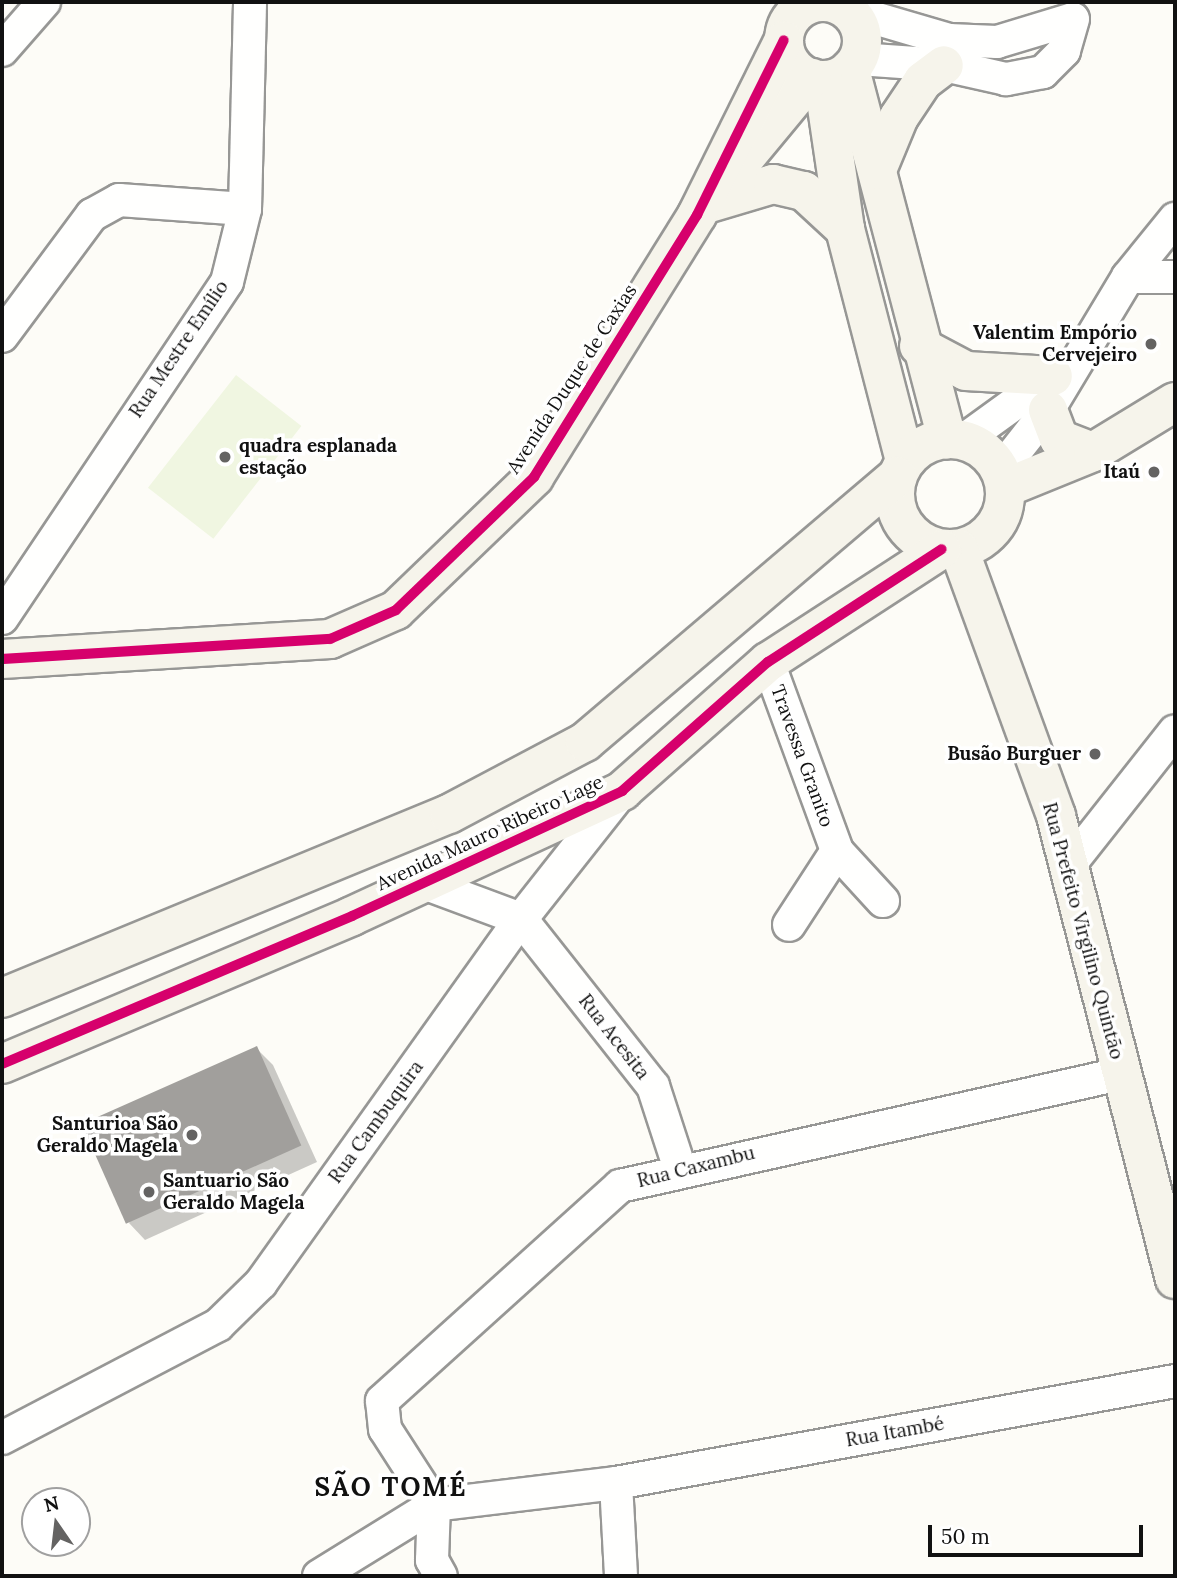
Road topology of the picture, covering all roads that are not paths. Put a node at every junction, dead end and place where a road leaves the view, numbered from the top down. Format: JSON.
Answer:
{"nodes":[{"id":1,"x":44,"y":2,"type":"edge"},
{"id":2,"x":250,"y":2,"type":"edge"},
{"id":3,"x":840,"y":5,"type":"edge"},
{"id":4,"x":1077,"y":10,"type":"edge"},
{"id":5,"x":790,"y":20,"type":"edge"},
{"id":6,"x":2,"y":50,"type":"edge"},
{"id":7,"x":944,"y":65,"type":"junction"},
{"id":8,"x":835,"y":71,"type":"junction"},
{"id":9,"x":877,"y":170,"type":"junction"},
{"id":10,"x":244,"y":209,"type":"junction"},
{"id":11,"x":701,"y":209,"type":"junction"},
{"id":12,"x":1175,"y":219,"type":"edge"},
{"id":13,"x":845,"y":229,"type":"junction"},
{"id":14,"x":1128,"y":277,"type":"junction"},
{"id":15,"x":1175,"y":277,"type":"edge"},
{"id":16,"x":2,"y":336,"type":"edge"},
{"id":17,"x":919,"y":345,"type":"junction"},
{"id":18,"x":1058,"y":382,"type":"junction"},
{"id":19,"x":1175,"y":402,"type":"edge"},
{"id":20,"x":956,"y":439,"type":"junction"},
{"id":21,"x":1093,"y":452,"type":"junction"},
{"id":22,"x":901,"y":469,"type":"junction"},
{"id":23,"x":1003,"y":480,"type":"junction"},
{"id":24,"x":950,"y":549,"type":"junction"},
{"id":25,"x":5,"y":603,"type":"edge"},
{"id":26,"x":2,"y":659,"type":"edge"},
{"id":27,"x":768,"y":662,"type":"junction"},
{"id":28,"x":1175,"y":731,"type":"edge"},
{"id":29,"x":622,"y":791,"type":"junction"},
{"id":30,"x":837,"y":851,"type":"junction"},
{"id":31,"x":1070,"y":864,"type":"junction"},
{"id":32,"x":424,"y":883,"type":"junction"},
{"id":33,"x":883,"y":901,"type":"dead end"},
{"id":34,"x":521,"y":919,"type":"junction"},
{"id":35,"x":789,"y":925,"type":"dead end"},
{"id":36,"x":2,"y":998,"type":"edge"},
{"id":37,"x":2,"y":1064,"type":"edge"},
{"id":38,"x":1120,"y":1073,"type":"junction"},
{"id":39,"x":680,"y":1169,"type":"junction"},
{"id":40,"x":1175,"y":1279,"type":"edge"},
{"id":41,"x":1175,"y":1381,"type":"edge"},
{"id":42,"x":2,"y":1438,"type":"edge"},
{"id":43,"x":616,"y":1483,"type":"junction"},
{"id":44,"x":434,"y":1505,"type":"junction"},
{"id":45,"x":319,"y":1576,"type":"edge"},
{"id":46,"x":442,"y":1576,"type":"edge"},
{"id":47,"x":621,"y":1576,"type":"edge"}],
"edges":[{"from":1,"to":6,"type":"street"},
{"from":2,"to":10,"type":"street","name":"Rua Mestre Emílio"},
{"from":3,"to":4,"type":"street"},
{"from":3,"to":5,"type":"street"},
{"from":3,"to":8,"type":"street"},
{"from":4,"to":7,"type":"street"},
{"from":5,"to":8,"type":"street"},
{"from":5,"to":11,"type":"street","name":"Avenida Duque de Caxias"},
{"from":7,"to":8,"type":"street"},
{"from":7,"to":9,"type":"street"},
{"from":8,"to":9,"type":"street"},
{"from":8,"to":11,"type":"street","name":"Avenida Duque de Caxias"},
{"from":8,"to":13,"type":"street"},
{"from":9,"to":17,"type":"street"},
{"from":10,"to":16,"type":"street"},
{"from":10,"to":25,"type":"street","name":"Rua Mestre Emílio"},
{"from":11,"to":13,"type":"street"},
{"from":11,"to":26,"type":"street","name":"Avenida Duque de Caxias"},
{"from":12,"to":14,"type":"street"},
{"from":13,"to":22,"type":"street"},
{"from":14,"to":15,"type":"street"},
{"from":14,"to":18,"type":"street"},
{"from":17,"to":18,"type":"street"},
{"from":17,"to":20,"type":"street"},
{"from":18,"to":20,"type":"street"},
{"from":18,"to":21,"type":"street"},
{"from":18,"to":23,"type":"street"},
{"from":19,"to":21,"type":"street"},
{"from":20,"to":22,"type":"street"},
{"from":20,"to":23,"type":"street"},
{"from":21,"to":23,"type":"street"},
{"from":22,"to":24,"type":"street"},
{"from":22,"to":36,"type":"street","name":"Avenida Mauro Ribeiro Lage"},
{"from":23,"to":24,"type":"street"},
{"from":24,"to":27,"type":"street","name":"Avenida Mauro Ribeiro Lage"},
{"from":24,"to":31,"type":"street","name":"Rua Prefeito Virgilino Quintão"},
{"from":27,"to":29,"type":"street","name":"Avenida Mauro Ribeiro Lage"},
{"from":27,"to":30,"type":"street","name":"Travessa Granito"},
{"from":28,"to":31,"type":"street"},
{"from":29,"to":32,"type":"street","name":"Avenida Mauro Ribeiro Lage"},
{"from":29,"to":34,"type":"street","name":"Rua Cambuquira"},
{"from":30,"to":33,"type":"street","name":"Travessa Granito"},
{"from":30,"to":35,"type":"street","name":"Travessa Granito"},
{"from":31,"to":38,"type":"street","name":"Rua Prefeito Virgilino Quintão"},
{"from":32,"to":34,"type":"street"},
{"from":32,"to":37,"type":"street","name":"Avenida Mauro Ribeiro Lage"},
{"from":34,"to":39,"type":"street","name":"Rua Acesita"},
{"from":34,"to":42,"type":"street","name":"Rua Cambuquira"},
{"from":38,"to":39,"type":"street","name":"Rua Caxambu"},
{"from":38,"to":40,"type":"street","name":"Rua Prefeito Virgilino Quintão"},
{"from":39,"to":44,"type":"street","name":"Rua Caxambu"},
{"from":41,"to":43,"type":"street","name":"Rua Itambé"},
{"from":43,"to":44,"type":"street","name":"Rua Itambé"},
{"from":43,"to":47,"type":"street"},
{"from":44,"to":45,"type":"street"},
{"from":44,"to":46,"type":"street"}]}
